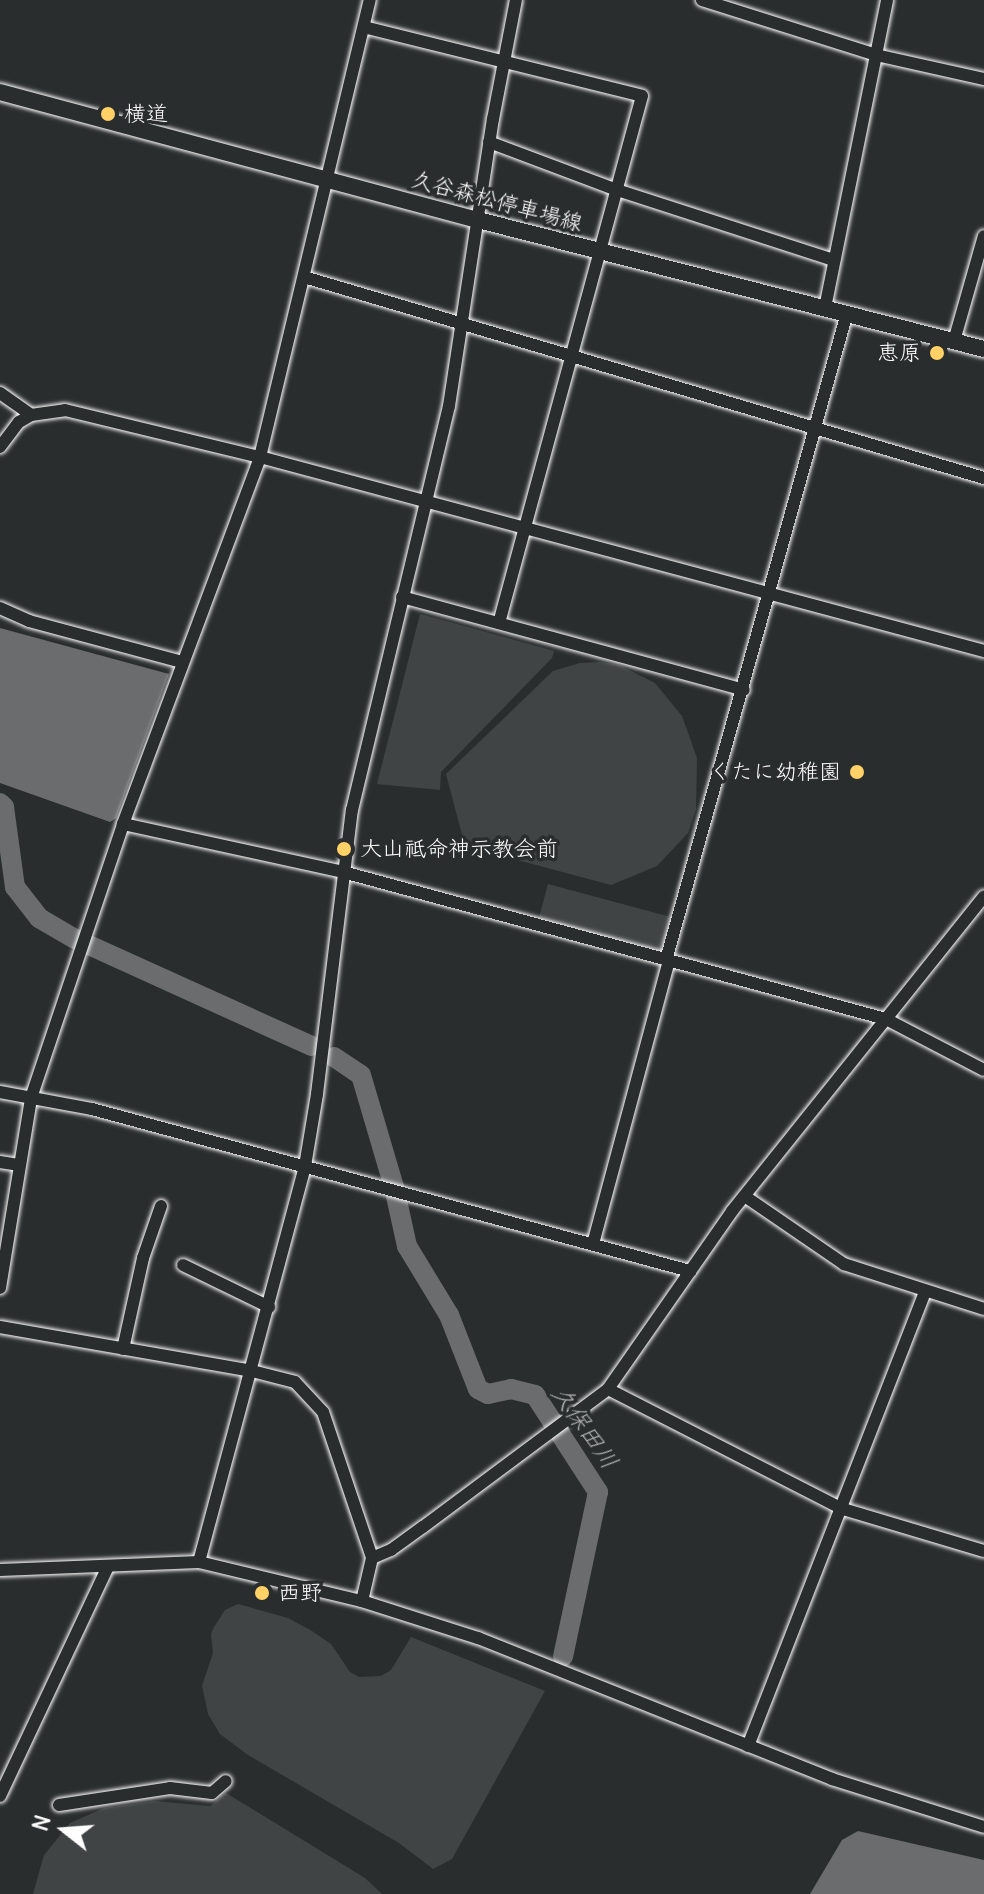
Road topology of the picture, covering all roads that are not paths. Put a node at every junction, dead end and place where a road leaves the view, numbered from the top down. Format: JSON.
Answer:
{"nodes":[{"id":1,"x":370,"y":0,"type":"edge"},
{"id":2,"x":516,"y":0,"type":"edge"},
{"id":3,"x":702,"y":0,"type":"edge"},
{"id":4,"x":887,"y":0,"type":"edge"},
{"id":5,"x":364,"y":27,"type":"junction"},
{"id":6,"x":876,"y":55,"type":"junction"},
{"id":7,"x":503,"y":62,"type":"junction"},
{"id":8,"x":984,"y":79,"type":"edge"},
{"id":9,"x":0,"y":92,"type":"edge"},
{"id":10,"x":489,"y":142,"type":"junction"},
{"id":11,"x":329,"y":177,"type":"junction"},
{"id":12,"x":617,"y":190,"type":"junction"},
{"id":13,"x":478,"y":220,"type":"junction"},
{"id":14,"x":984,"y":236,"type":"edge"},
{"id":15,"x":600,"y":251,"type":"junction"},
{"id":16,"x":834,"y":260,"type":"junction"},
{"id":17,"x":304,"y":277,"type":"junction"},
{"id":18,"x":825,"y":308,"type":"junction"},
{"id":19,"x":847,"y":313,"type":"junction"},
{"id":20,"x":463,"y":323,"type":"junction"},
{"id":21,"x":954,"y":341,"type":"junction"},
{"id":22,"x":984,"y":349,"type":"edge"},
{"id":23,"x":572,"y":355,"type":"junction"},
{"id":24,"x":0,"y":393,"type":"edge"},
{"id":25,"x":31,"y":415,"type":"junction"},
{"id":26,"x":815,"y":428,"type":"junction"},
{"id":27,"x":0,"y":447,"type":"edge"},
{"id":28,"x":260,"y":457,"type":"junction"},
{"id":29,"x":984,"y":478,"type":"edge"},
{"id":30,"x":427,"y":501,"type":"junction"},
{"id":31,"x":525,"y":527,"type":"junction"},
{"id":32,"x":771,"y":594,"type":"junction"},
{"id":33,"x":402,"y":597,"type":"junction"},
{"id":34,"x":0,"y":608,"type":"edge"},
{"id":35,"x":499,"y":623,"type":"junction"},
{"id":36,"x":984,"y":651,"type":"edge"},
{"id":37,"x":182,"y":662,"type":"junction"},
{"id":38,"x":744,"y":690,"type":"junction"},
{"id":39,"x":123,"y":824,"type":"junction"},
{"id":40,"x":343,"y":872,"type":"junction"},
{"id":41,"x":984,"y":897,"type":"edge"},
{"id":42,"x":668,"y":960,"type":"junction"},
{"id":43,"x":886,"y":1019,"type":"junction"},
{"id":44,"x":984,"y":1070,"type":"edge"},
{"id":45,"x":0,"y":1092,"type":"edge"},
{"id":46,"x":31,"y":1098,"type":"junction"},
{"id":47,"x":0,"y":1162,"type":"edge"},
{"id":48,"x":20,"y":1165,"type":"junction"},
{"id":49,"x":305,"y":1166,"type":"junction"},
{"id":50,"x":746,"y":1197,"type":"junction"},
{"id":51,"x":161,"y":1206,"type":"dead end"},
{"id":52,"x":593,"y":1244,"type":"junction"},
{"id":53,"x":4,"y":1245,"type":"edge"},
{"id":54,"x":183,"y":1265,"type":"dead end"},
{"id":55,"x":690,"y":1271,"type":"junction"},
{"id":56,"x":0,"y":1288,"type":"edge"},
{"id":57,"x":925,"y":1292,"type":"junction"},
{"id":58,"x":269,"y":1307,"type":"junction"},
{"id":59,"x":984,"y":1309,"type":"edge"},
{"id":60,"x":0,"y":1327,"type":"edge"},
{"id":61,"x":123,"y":1349,"type":"junction"},
{"id":62,"x":252,"y":1371,"type":"junction"},
{"id":63,"x":608,"y":1389,"type":"junction"},
{"id":64,"x":843,"y":1509,"type":"junction"},
{"id":65,"x":984,"y":1551,"type":"edge"},
{"id":66,"x":372,"y":1558,"type":"junction"},
{"id":67,"x":204,"y":1562,"type":"junction"},
{"id":68,"x":108,"y":1567,"type":"junction"},
{"id":69,"x":0,"y":1570,"type":"edge"},
{"id":70,"x":362,"y":1601,"type":"junction"},
{"id":71,"x":748,"y":1746,"type":"junction"},
{"id":72,"x":226,"y":1781,"type":"dead end"},
{"id":73,"x":0,"y":1796,"type":"edge"},
{"id":74,"x":59,"y":1805,"type":"dead end"},
{"id":75,"x":984,"y":1827,"type":"edge"}],
"edges":[{"from":1,"to":5,"type":"street"},
{"from":2,"to":7,"type":"street"},
{"from":3,"to":6,"type":"street"},
{"from":4,"to":6,"type":"street"},
{"from":5,"to":7,"type":"street"},
{"from":5,"to":11,"type":"street"},
{"from":6,"to":8,"type":"street"},
{"from":6,"to":16,"type":"street"},
{"from":7,"to":10,"type":"street"},
{"from":7,"to":12,"type":"street"},
{"from":9,"to":11,"type":"main road","name":"久谷森松停車場線"},
{"from":10,"to":12,"type":"street"},
{"from":10,"to":13,"type":"street"},
{"from":11,"to":13,"type":"main road","name":"久谷森松停車場線"},
{"from":11,"to":17,"type":"street"},
{"from":12,"to":15,"type":"street"},
{"from":12,"to":16,"type":"street"},
{"from":13,"to":15,"type":"main road","name":"久谷森松停車場線"},
{"from":13,"to":20,"type":"street"},
{"from":14,"to":21,"type":"street"},
{"from":15,"to":18,"type":"main road","name":"久谷森松停車場線"},
{"from":15,"to":23,"type":"street"},
{"from":16,"to":18,"type":"street"},
{"from":17,"to":20,"type":"street"},
{"from":17,"to":28,"type":"street"},
{"from":18,"to":19,"type":"main road","name":"久谷森松停車場線"},
{"from":19,"to":21,"type":"main road","name":"久谷森松停車場線"},
{"from":19,"to":26,"type":"street"},
{"from":20,"to":23,"type":"street"},
{"from":20,"to":30,"type":"street"},
{"from":21,"to":22,"type":"main road","name":"久谷森松停車場線"},
{"from":23,"to":26,"type":"street"},
{"from":23,"to":31,"type":"street"},
{"from":24,"to":25,"type":"street"},
{"from":25,"to":27,"type":"street"},
{"from":25,"to":28,"type":"street"},
{"from":26,"to":29,"type":"street"},
{"from":26,"to":32,"type":"street"},
{"from":28,"to":30,"type":"street"},
{"from":28,"to":37,"type":"street"},
{"from":30,"to":31,"type":"street"},
{"from":30,"to":33,"type":"street"},
{"from":31,"to":32,"type":"street"},
{"from":31,"to":35,"type":"street"},
{"from":32,"to":36,"type":"street"},
{"from":32,"to":38,"type":"street"},
{"from":33,"to":35,"type":"street"},
{"from":33,"to":40,"type":"street"},
{"from":34,"to":37,"type":"street"},
{"from":35,"to":38,"type":"street"},
{"from":37,"to":39,"type":"street"},
{"from":38,"to":42,"type":"street"},
{"from":39,"to":40,"type":"street"},
{"from":39,"to":46,"type":"street"},
{"from":40,"to":42,"type":"street"},
{"from":40,"to":49,"type":"street"},
{"from":41,"to":43,"type":"street"},
{"from":42,"to":43,"type":"street"},
{"from":42,"to":52,"type":"street"},
{"from":43,"to":44,"type":"street"},
{"from":43,"to":50,"type":"street"},
{"from":45,"to":46,"type":"street"},
{"from":46,"to":48,"type":"street"},
{"from":46,"to":49,"type":"street"},
{"from":47,"to":48,"type":"street"},
{"from":48,"to":53,"type":"street"},
{"from":49,"to":52,"type":"street"},
{"from":49,"to":58,"type":"street"},
{"from":50,"to":55,"type":"street"},
{"from":50,"to":57,"type":"street"},
{"from":51,"to":61,"type":"street"},
{"from":52,"to":55,"type":"street"},
{"from":53,"to":56,"type":"street"},
{"from":54,"to":58,"type":"street"},
{"from":55,"to":63,"type":"street"},
{"from":57,"to":59,"type":"street"},
{"from":57,"to":64,"type":"street"},
{"from":58,"to":62,"type":"street"},
{"from":60,"to":61,"type":"street"},
{"from":61,"to":62,"type":"street"},
{"from":62,"to":66,"type":"street"},
{"from":62,"to":67,"type":"street"},
{"from":63,"to":64,"type":"street"},
{"from":63,"to":66,"type":"street"},
{"from":64,"to":65,"type":"street"},
{"from":64,"to":71,"type":"street"},
{"from":66,"to":70,"type":"street"},
{"from":67,"to":68,"type":"street"},
{"from":67,"to":70,"type":"street"},
{"from":68,"to":69,"type":"street"},
{"from":68,"to":73,"type":"street"},
{"from":70,"to":71,"type":"street"},
{"from":71,"to":75,"type":"street"},
{"from":72,"to":74,"type":"street"}]}
